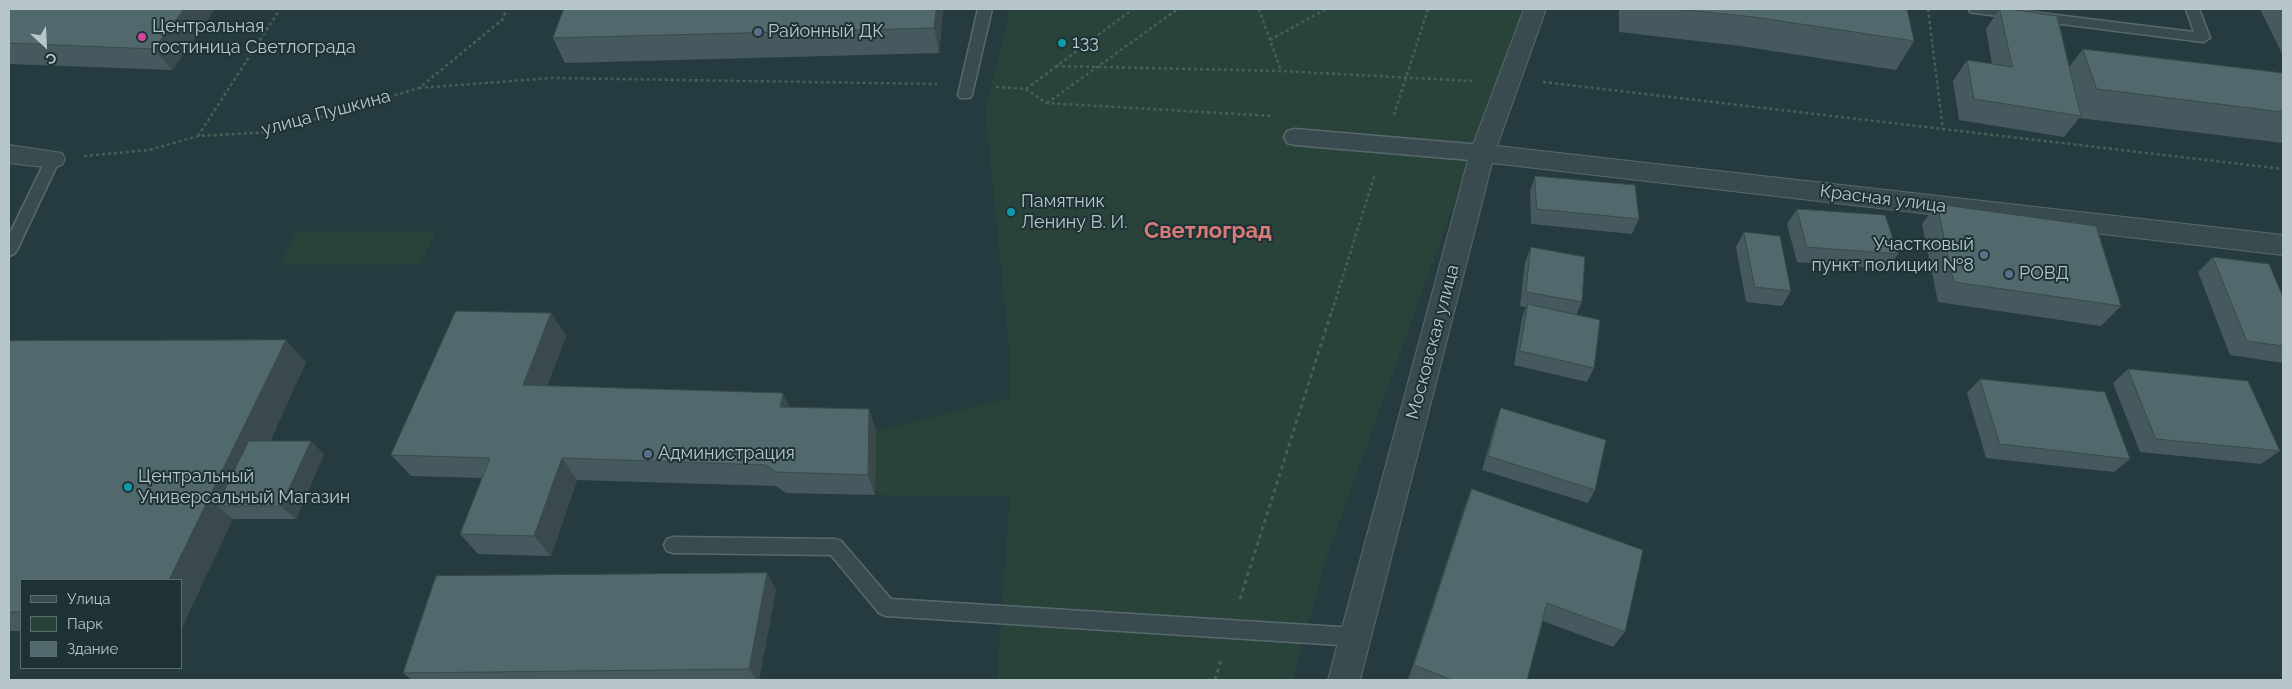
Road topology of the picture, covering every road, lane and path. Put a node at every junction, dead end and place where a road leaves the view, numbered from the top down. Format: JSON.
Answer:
{"nodes":[{"id":1,"x":280,"y":9,"type":"edge"},
{"id":2,"x":507,"y":9,"type":"edge"},
{"id":3,"x":985,"y":9,"type":"edge"},
{"id":4,"x":1133,"y":9,"type":"edge"},
{"id":5,"x":1178,"y":9,"type":"edge"},
{"id":6,"x":1259,"y":9,"type":"edge"},
{"id":7,"x":1326,"y":9,"type":"edge"},
{"id":8,"x":1428,"y":9,"type":"edge"},
{"id":9,"x":1535,"y":9,"type":"edge"},
{"id":10,"x":1928,"y":9,"type":"edge"},
{"id":11,"x":1974,"y":9,"type":"edge"},
{"id":12,"x":2193,"y":9,"type":"edge"},
{"id":13,"x":1270,"y":40,"type":"junction"},
{"id":14,"x":1056,"y":66,"type":"junction"},
{"id":15,"x":1097,"y":68,"type":"junction"},
{"id":16,"x":1281,"y":72,"type":"junction"},
{"id":17,"x":1406,"y":78,"type":"junction"},
{"id":18,"x":1478,"y":81,"type":"dead end"},
{"id":19,"x":1540,"y":82,"type":"dead end"},
{"id":20,"x":419,"y":88,"type":"junction"},
{"id":21,"x":1026,"y":89,"type":"junction"},
{"id":22,"x":967,"y":90,"type":"junction"},
{"id":23,"x":1046,"y":103,"type":"junction"},
{"id":24,"x":1283,"y":117,"type":"dead end"},
{"id":25,"x":1943,"y":130,"type":"junction"},
{"id":26,"x":198,"y":136,"type":"junction"},
{"id":27,"x":1295,"y":137,"type":"dead end"},
{"id":28,"x":1384,"y":143,"type":"junction"},
{"id":29,"x":1482,"y":153,"type":"junction"},
{"id":30,"x":9,"y":154,"type":"edge"},
{"id":31,"x":53,"y":159,"type":"junction"},
{"id":32,"x":2283,"y":169,"type":"edge"},
{"id":33,"x":2283,"y":244,"type":"edge"},
{"id":34,"x":9,"y":250,"type":"edge"},
{"id":35,"x":673,"y":545,"type":"dead end"},
{"id":36,"x":1231,"y":629,"type":"junction"},
{"id":37,"x":1356,"y":637,"type":"junction"},
{"id":38,"x":1215,"y":680,"type":"edge"},
{"id":39,"x":1344,"y":680,"type":"edge"}],
"edges":[{"from":1,"to":26,"type":"path"},
{"from":2,"to":20,"type":"path","name":"улица Пушкина"},
{"from":3,"to":22,"type":"lane"},
{"from":4,"to":14,"type":"path"},
{"from":5,"to":15,"type":"path"},
{"from":6,"to":13,"type":"path"},
{"from":7,"to":13,"type":"path"},
{"from":8,"to":17,"type":"path"},
{"from":9,"to":29,"type":"street","name":"Московская улица"},
{"from":10,"to":25,"type":"path"},
{"from":11,"to":12,"type":"lane"},
{"from":13,"to":16,"type":"path"},
{"from":14,"to":15,"type":"path"},
{"from":14,"to":21,"type":"path"},
{"from":15,"to":16,"type":"path"},
{"from":15,"to":23,"type":"path"},
{"from":16,"to":17,"type":"path"},
{"from":17,"to":18,"type":"path"},
{"from":17,"to":28,"type":"path"},
{"from":19,"to":25,"type":"path"},
{"from":20,"to":22,"type":"path"},
{"from":20,"to":26,"type":"path","name":"улица Пушкина"},
{"from":21,"to":22,"type":"path"},
{"from":21,"to":23,"type":"path"},
{"from":23,"to":24,"type":"path"},
{"from":25,"to":32,"type":"path"},
{"from":26,"to":31,"type":"path","name":"улица Пушкина"},
{"from":27,"to":28,"type":"street"},
{"from":28,"to":29,"type":"street"},
{"from":28,"to":36,"type":"path"},
{"from":29,"to":33,"type":"street","name":"Красная улица"},
{"from":29,"to":37,"type":"street","name":"Московская улица"},
{"from":30,"to":31,"type":"street"},
{"from":31,"to":34,"type":"lane"},
{"from":35,"to":36,"type":"lane"},
{"from":36,"to":37,"type":"lane"},
{"from":36,"to":38,"type":"path"},
{"from":37,"to":39,"type":"street","name":"Московская улица"}]}
